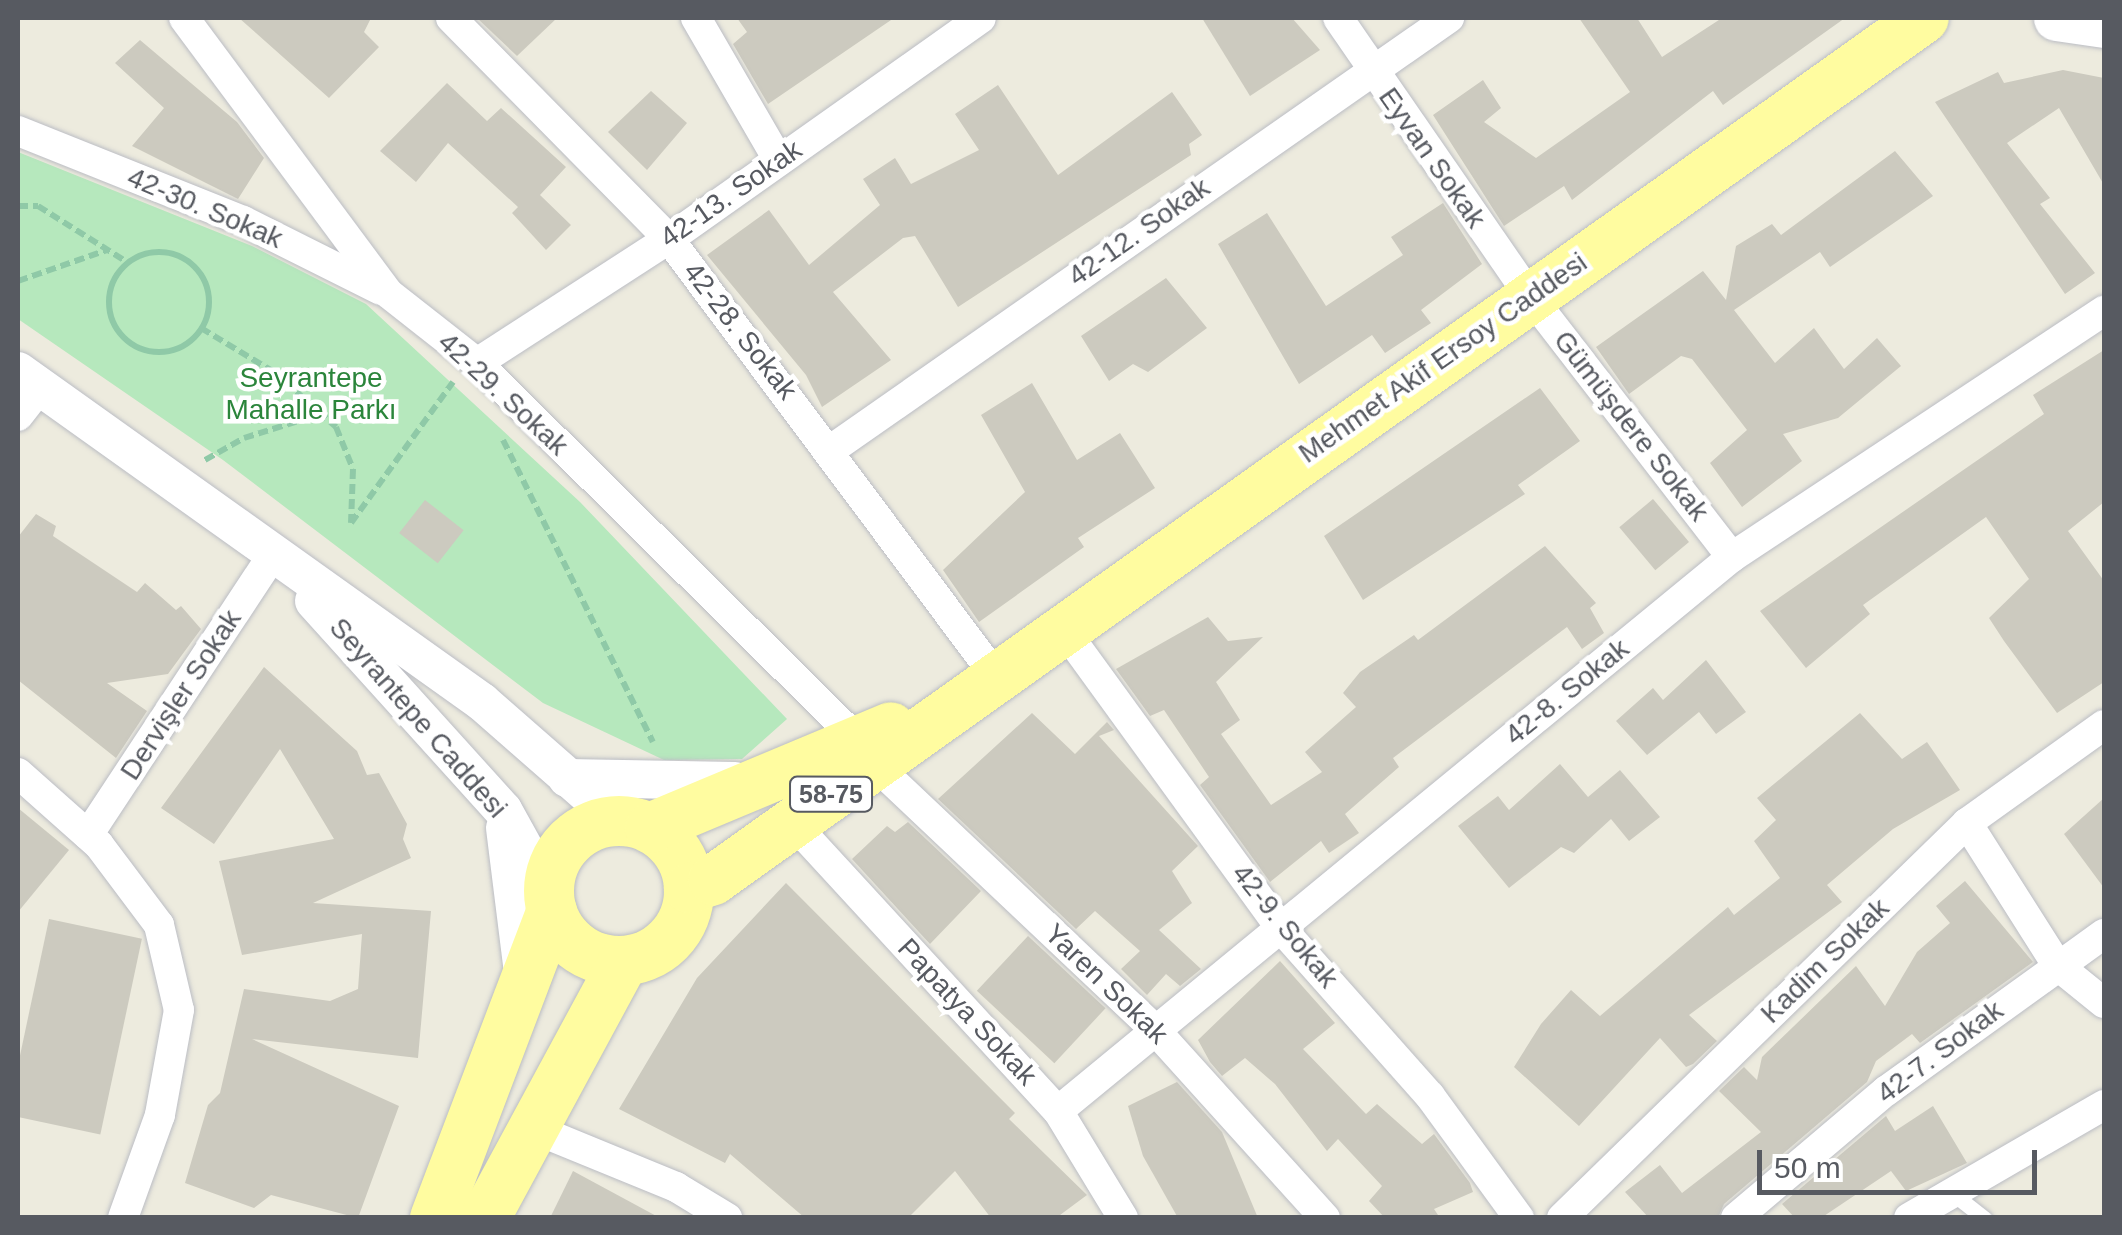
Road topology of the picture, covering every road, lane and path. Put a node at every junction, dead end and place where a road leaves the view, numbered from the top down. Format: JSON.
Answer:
{"nodes":[{"id":1,"x":184,"y":18,"type":"edge"},
{"id":2,"x":451,"y":18,"type":"edge"},
{"id":3,"x":696,"y":18,"type":"edge"},
{"id":4,"x":980,"y":18,"type":"edge"},
{"id":5,"x":1338,"y":18,"type":"edge"},
{"id":6,"x":1449,"y":18,"type":"edge"},
{"id":7,"x":2056,"y":18,"type":"edge"},
{"id":8,"x":1928,"y":19,"type":"edge"},
{"id":9,"x":2104,"y":25,"type":"edge"},
{"id":10,"x":1370,"y":69,"type":"junction"},
{"id":11,"x":18,"y":131,"type":"edge"},
{"id":12,"x":779,"y":161,"type":"junction"},
{"id":13,"x":18,"y":206,"type":"edge"},
{"id":14,"x":668,"y":239,"type":"junction"},
{"id":15,"x":108,"y":250,"type":"junction"},
{"id":16,"x":127,"y":262,"type":"junction"},
{"id":17,"x":18,"y":281,"type":"edge"},
{"id":18,"x":388,"y":293,"type":"junction"},
{"id":19,"x":1530,"y":296,"type":"junction"},
{"id":20,"x":2104,"y":311,"type":"edge"},
{"id":21,"x":202,"y":328,"type":"junction"},
{"id":22,"x":477,"y":364,"type":"junction"},
{"id":23,"x":25,"y":392,"type":"edge"},
{"id":24,"x":464,"y":394,"type":"dead end"},
{"id":25,"x":324,"y":414,"type":"junction"},
{"id":26,"x":498,"y":432,"type":"dead end"},
{"id":27,"x":832,"y":449,"type":"junction"},
{"id":28,"x":170,"y":480,"type":"junction"},
{"id":29,"x":273,"y":554,"type":"junction"},
{"id":30,"x":1732,"y":557,"type":"junction"},
{"id":31,"x":1062,"y":627,"type":"junction"},
{"id":32,"x":982,"y":684,"type":"junction"},
{"id":33,"x":2104,"y":725,"type":"edge"},
{"id":34,"x":866,"y":752,"type":"junction"},
{"id":35,"x":18,"y":772,"type":"edge"},
{"id":36,"x":567,"y":778,"type":"junction"},
{"id":37,"x":503,"y":810,"type":"junction"},
{"id":38,"x":647,"y":811,"type":"junction"},
{"id":39,"x":792,"y":822,"type":"junction"},
{"id":40,"x":1967,"y":823,"type":"junction"},
{"id":41,"x":88,"y":835,"type":"junction"},
{"id":42,"x":689,"y":888,"type":"junction"},
{"id":43,"x":550,"y":902,"type":"junction"},
{"id":44,"x":1280,"y":926,"type":"junction"},
{"id":45,"x":2104,"y":934,"type":"edge"},
{"id":46,"x":624,"y":961,"type":"junction"},
{"id":47,"x":2057,"y":965,"type":"junction"},
{"id":48,"x":523,"y":972,"type":"junction"},
{"id":49,"x":2104,"y":1003,"type":"edge"},
{"id":50,"x":1156,"y":1030,"type":"junction"},
{"id":51,"x":2104,"y":1105,"type":"edge"},
{"id":52,"x":1058,"y":1111,"type":"junction"},
{"id":53,"x":532,"y":1128,"type":"junction"},
{"id":54,"x":1952,"y":1192,"type":"junction"},
{"id":55,"x":123,"y":1218,"type":"edge"},
{"id":56,"x":435,"y":1218,"type":"edge"},
{"id":57,"x":485,"y":1218,"type":"edge"},
{"id":58,"x":727,"y":1218,"type":"edge"},
{"id":59,"x":1124,"y":1218,"type":"edge"},
{"id":60,"x":1325,"y":1218,"type":"edge"},
{"id":61,"x":1518,"y":1218,"type":"edge"},
{"id":62,"x":1562,"y":1218,"type":"edge"},
{"id":63,"x":1736,"y":1218,"type":"edge"},
{"id":64,"x":1909,"y":1218,"type":"edge"},
{"id":65,"x":1984,"y":1218,"type":"edge"}],
"edges":[{"from":1,"to":18,"type":"street","name":"42-29. Sokak"},
{"from":2,"to":14,"type":"street","name":"42-28. Sokak"},
{"from":3,"to":12,"type":"street"},
{"from":4,"to":12,"type":"street","name":"42-13. Sokak"},
{"from":5,"to":10,"type":"street","name":"Eyvan Sokak"},
{"from":6,"to":10,"type":"street","name":"42-12. Sokak"},
{"from":7,"to":9,"type":"main road"},
{"from":8,"to":19,"type":"main road","name":"Mehmet Akif Ersoy Caddesi"},
{"from":10,"to":19,"type":"street","name":"Eyvan Sokak"},
{"from":10,"to":27,"type":"street","name":"42-12. Sokak"},
{"from":11,"to":18,"type":"street","name":"42-30. Sokak"},
{"from":12,"to":14,"type":"street","name":"42-13. Sokak"},
{"from":13,"to":15,"type":"path"},
{"from":14,"to":22,"type":"street","name":"42-13. Sokak"},
{"from":14,"to":27,"type":"street","name":"42-28. Sokak"},
{"from":15,"to":16,"type":"path"},
{"from":15,"to":17,"type":"path"},
{"from":16,"to":21,"type":"path"},
{"from":16,"to":21,"type":"path"},
{"from":18,"to":22,"type":"street","name":"42-29. Sokak"},
{"from":19,"to":30,"type":"street","name":"Gümüşdere Sokak"},
{"from":19,"to":31,"type":"main road","name":"Mehmet Akif Ersoy Caddesi"},
{"from":20,"to":30,"type":"street","name":"42-8. Sokak"},
{"from":21,"to":25,"type":"path"},
{"from":22,"to":34,"type":"street","name":"42-29. Sokak"},
{"from":23,"to":28,"type":"street","name":"Seyrantepe Caddesi"},
{"from":24,"to":25,"type":"path"},
{"from":25,"to":28,"type":"path"},
{"from":26,"to":38,"type":"path"},
{"from":27,"to":32,"type":"street","name":"42-28. Sokak"},
{"from":28,"to":29,"type":"street","name":"Seyrantepe Caddesi"},
{"from":29,"to":36,"type":"street","name":"Seyrantepe Caddesi"},
{"from":29,"to":37,"type":"street","name":"Seyrantepe Caddesi"},
{"from":29,"to":41,"type":"street","name":"Dervişler Sokak"},
{"from":30,"to":44,"type":"street","name":"42-8. Sokak"},
{"from":31,"to":32,"type":"main road","name":"Mehmet Akif Ersoy Caddesi"},
{"from":31,"to":44,"type":"street","name":"42-9. Sokak"},
{"from":32,"to":34,"type":"main road","name":"Mehmet Akif Ersoy Caddesi"},
{"from":33,"to":40,"type":"street","name":"Kadim Sokak"},
{"from":34,"to":38,"type":"main road","name":"Mehmet Akif Ersoy Caddesi"},
{"from":34,"to":39,"type":"main road","name":"Mehmet Akif Ersoy Caddesi","number":"58-75"},
{"from":34,"to":50,"type":"street","name":"Yaren Sokak"},
{"from":35,"to":41,"type":"street"},
{"from":36,"to":38,"type":"street","name":"Seyrantepe Caddesi"},
{"from":36,"to":38,"type":"street"},
{"from":37,"to":43,"type":"street","name":"Seyrantepe Caddesi"},
{"from":37,"to":48,"type":"street"},
{"from":38,"to":42,"type":"main road"},
{"from":38,"to":43,"type":"main road"},
{"from":39,"to":42,"type":"main road","name":"Mehmet Akif Ersoy Caddesi","number":"58-75"},
{"from":39,"to":52,"type":"street","name":"Papatya Sokak"},
{"from":40,"to":47,"type":"street"},
{"from":40,"to":62,"type":"street","name":"Kadim Sokak"},
{"from":41,"to":55,"type":"street"},
{"from":42,"to":46,"type":"main road"},
{"from":43,"to":46,"type":"main road"},
{"from":43,"to":48,"type":"main road"},
{"from":44,"to":50,"type":"street","name":"42-8. Sokak"},
{"from":44,"to":61,"type":"street","name":"42-9. Sokak"},
{"from":45,"to":47,"type":"street","name":"42-7. Sokak"},
{"from":46,"to":53,"type":"main road"},
{"from":47,"to":49,"type":"street"},
{"from":47,"to":63,"type":"street","name":"42-7. Sokak"},
{"from":48,"to":56,"type":"main road"},
{"from":50,"to":52,"type":"street","name":"42-8. Sokak"},
{"from":50,"to":60,"type":"street","name":"Yaren Sokak"},
{"from":51,"to":54,"type":"street"},
{"from":52,"to":59,"type":"street","name":"Papatya Sokak"},
{"from":53,"to":57,"type":"main road"},
{"from":53,"to":58,"type":"street"},
{"from":54,"to":64,"type":"street"},
{"from":54,"to":65,"type":"lane"}]}
